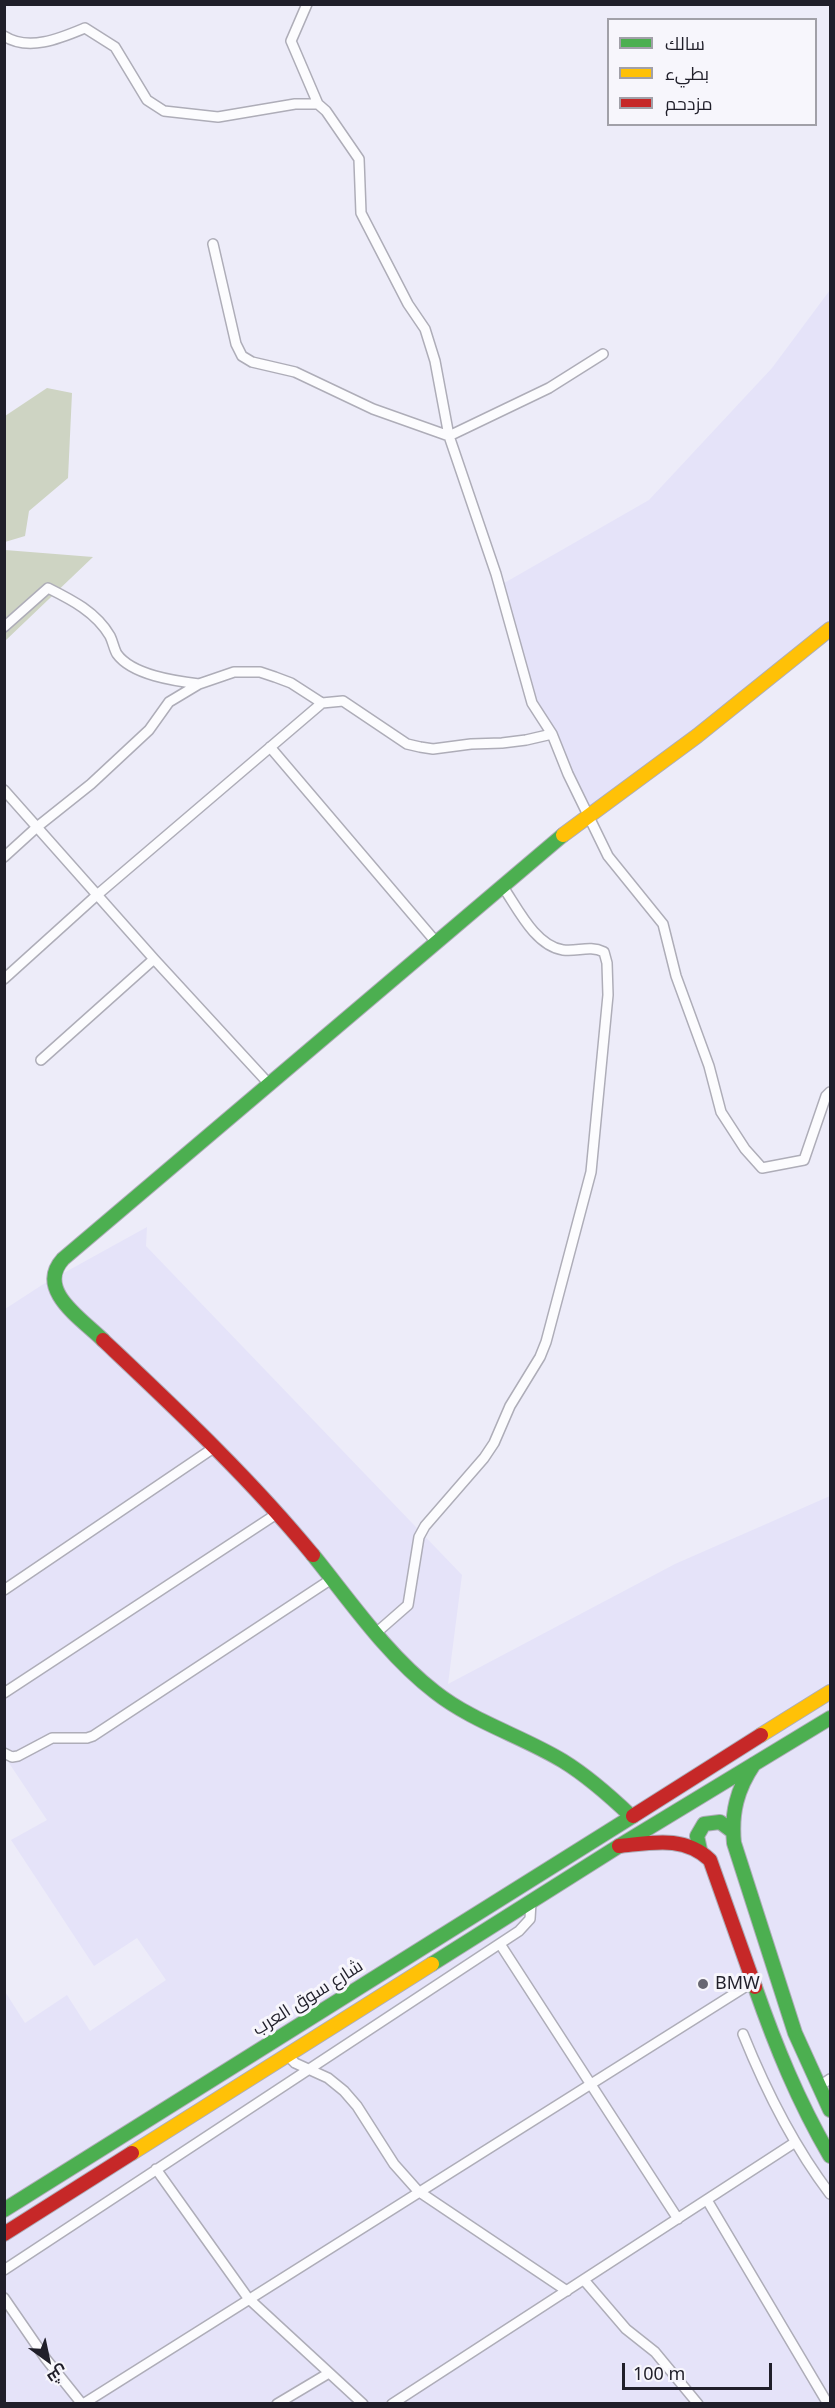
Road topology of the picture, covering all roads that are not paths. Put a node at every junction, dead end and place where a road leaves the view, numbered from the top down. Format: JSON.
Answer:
{"nodes":[{"id":1,"x":307,"y":4,"type":"edge"},
{"id":2,"x":4,"y":36,"type":"edge"},
{"id":3,"x":318,"y":104,"type":"junction"},
{"id":4,"x":213,"y":244,"type":"dead end"},
{"id":5,"x":603,"y":354,"type":"dead end"},
{"id":6,"x":449,"y":436,"type":"junction"},
{"id":7,"x":4,"y":627,"type":"edge"},
{"id":8,"x":831,"y":628,"type":"edge"},
{"id":9,"x":199,"y":684,"type":"junction"},
{"id":10,"x":321,"y":703,"type":"junction"},
{"id":11,"x":552,"y":734,"type":"junction"},
{"id":12,"x":270,"y":747,"type":"junction"},
{"id":13,"x":4,"y":790,"type":"edge"},
{"id":14,"x":589,"y":814,"type":"junction"},
{"id":15,"x":37,"y":827,"type":"junction"},
{"id":16,"x":4,"y":857,"type":"edge"},
{"id":17,"x":502,"y":887,"type":"junction"},
{"id":18,"x":97,"y":895,"type":"junction"},
{"id":19,"x":436,"y":942,"type":"junction"},
{"id":20,"x":154,"y":959,"type":"junction"},
{"id":21,"x":4,"y":979,"type":"edge"},
{"id":22,"x":41,"y":1060,"type":"dead end"},
{"id":23,"x":270,"y":1086,"type":"junction"},
{"id":24,"x":831,"y":1092,"type":"edge"},
{"id":25,"x":215,"y":1447,"type":"junction"},
{"id":26,"x":278,"y":1513,"type":"junction"},
{"id":27,"x":333,"y":1578,"type":"junction"},
{"id":28,"x":4,"y":1590,"type":"edge"},
{"id":29,"x":376,"y":1633,"type":"junction"},
{"id":30,"x":831,"y":1692,"type":"edge"},
{"id":31,"x":4,"y":1693,"type":"edge"},
{"id":32,"x":831,"y":1718,"type":"edge"},
{"id":33,"x":4,"y":1752,"type":"edge"},
{"id":34,"x":754,"y":1764,"type":"junction"},
{"id":35,"x":631,"y":1816,"type":"junction"},
{"id":36,"x":732,"y":1831,"type":"junction"},
{"id":37,"x":619,"y":1846,"type":"junction"},
{"id":38,"x":700,"y":1850,"type":"junction"},
{"id":39,"x":531,"y":1902,"type":"junction"},
{"id":40,"x":500,"y":1944,"type":"junction"},
{"id":41,"x":753,"y":1982,"type":"junction"},
{"id":42,"x":743,"y":2034,"type":"dead end"},
{"id":43,"x":288,"y":2056,"type":"junction"},
{"id":44,"x":309,"y":2070,"type":"junction"},
{"id":45,"x":831,"y":2079,"type":"edge"},
{"id":46,"x":590,"y":2084,"type":"junction"},
{"id":47,"x":818,"y":2086,"type":"junction"},
{"id":48,"x":831,"y":2110,"type":"edge"},
{"id":49,"x":794,"y":2143,"type":"junction"},
{"id":50,"x":831,"y":2156,"type":"edge"},
{"id":51,"x":156,"y":2169,"type":"junction"},
{"id":52,"x":418,"y":2191,"type":"junction"},
{"id":53,"x":831,"y":2194,"type":"edge"},
{"id":54,"x":707,"y":2200,"type":"junction"},
{"id":55,"x":4,"y":2210,"type":"edge"},
{"id":56,"x":678,"y":2219,"type":"junction"},
{"id":57,"x":4,"y":2234,"type":"edge"},
{"id":58,"x":4,"y":2270,"type":"edge"},
{"id":59,"x":584,"y":2280,"type":"junction"},
{"id":60,"x":567,"y":2290,"type":"junction"},
{"id":61,"x":4,"y":2298,"type":"edge"},
{"id":62,"x":248,"y":2298,"type":"junction"},
{"id":63,"x":329,"y":2373,"type":"junction"},
{"id":64,"x":82,"y":2403,"type":"edge"},
{"id":65,"x":277,"y":2403,"type":"edge"},
{"id":66,"x":363,"y":2403,"type":"edge"},
{"id":67,"x":392,"y":2403,"type":"edge"},
{"id":68,"x":698,"y":2403,"type":"edge"},
{"id":69,"x":828,"y":2403,"type":"edge"}],
"edges":[{"from":1,"to":3,"type":"street"},
{"from":2,"to":3,"type":"street"},
{"from":3,"to":6,"type":"street"},
{"from":4,"to":6,"type":"street"},
{"from":5,"to":6,"type":"street"},
{"from":6,"to":11,"type":"street"},
{"from":7,"to":9,"type":"street"},
{"from":8,"to":14,"type":"main road"},
{"from":9,"to":10,"type":"street"},
{"from":9,"to":15,"type":"street"},
{"from":10,"to":11,"type":"street"},
{"from":10,"to":12,"type":"street"},
{"from":11,"to":14,"type":"street"},
{"from":12,"to":18,"type":"street"},
{"from":12,"to":19,"type":"street"},
{"from":13,"to":15,"type":"street"},
{"from":14,"to":17,"type":"main road"},
{"from":14,"to":24,"type":"street"},
{"from":15,"to":16,"type":"street"},
{"from":15,"to":18,"type":"street"},
{"from":17,"to":19,"type":"main road"},
{"from":17,"to":29,"type":"street"},
{"from":18,"to":20,"type":"street"},
{"from":18,"to":21,"type":"street"},
{"from":19,"to":23,"type":"main road"},
{"from":20,"to":22,"type":"street"},
{"from":20,"to":23,"type":"street"},
{"from":23,"to":25,"type":"main road"},
{"from":25,"to":26,"type":"main road"},
{"from":25,"to":28,"type":"street"},
{"from":26,"to":27,"type":"main road"},
{"from":26,"to":31,"type":"street"},
{"from":27,"to":29,"type":"main road"},
{"from":27,"to":33,"type":"street"},
{"from":29,"to":35,"type":"main road"},
{"from":30,"to":35,"type":"main road","name":"شارع سوق العرب"},
{"from":32,"to":34,"type":"main road"},
{"from":34,"to":36,"type":"main road"},
{"from":34,"to":37,"type":"main road"},
{"from":35,"to":55,"type":"main road","name":"شارع سوق العرب"},
{"from":36,"to":38,"type":"main road"},
{"from":36,"to":47,"type":"main road"},
{"from":37,"to":38,"type":"main road"},
{"from":37,"to":39,"type":"main road"},
{"from":38,"to":41,"type":"main road"},
{"from":39,"to":40,"type":"street"},
{"from":39,"to":43,"type":"main road"},
{"from":40,"to":44,"type":"street"},
{"from":40,"to":46,"type":"street"},
{"from":41,"to":46,"type":"street"},
{"from":41,"to":50,"type":"main road"},
{"from":42,"to":49,"type":"street"},
{"from":43,"to":44,"type":"street"},
{"from":43,"to":57,"type":"main road"},
{"from":44,"to":51,"type":"street"},
{"from":44,"to":52,"type":"street"},
{"from":45,"to":47,"type":"street"},
{"from":46,"to":52,"type":"street"},
{"from":46,"to":56,"type":"street"},
{"from":47,"to":48,"type":"main road"},
{"from":49,"to":53,"type":"street"},
{"from":49,"to":54,"type":"street"},
{"from":51,"to":58,"type":"street"},
{"from":51,"to":62,"type":"street"},
{"from":52,"to":60,"type":"street"},
{"from":52,"to":62,"type":"street"},
{"from":54,"to":56,"type":"street"},
{"from":54,"to":69,"type":"street"},
{"from":56,"to":59,"type":"street"},
{"from":59,"to":60,"type":"street"},
{"from":59,"to":68,"type":"street"},
{"from":60,"to":67,"type":"street"},
{"from":61,"to":64,"type":"street"},
{"from":62,"to":63,"type":"street"},
{"from":62,"to":64,"type":"street"},
{"from":63,"to":65,"type":"street"},
{"from":63,"to":66,"type":"street"}]}
